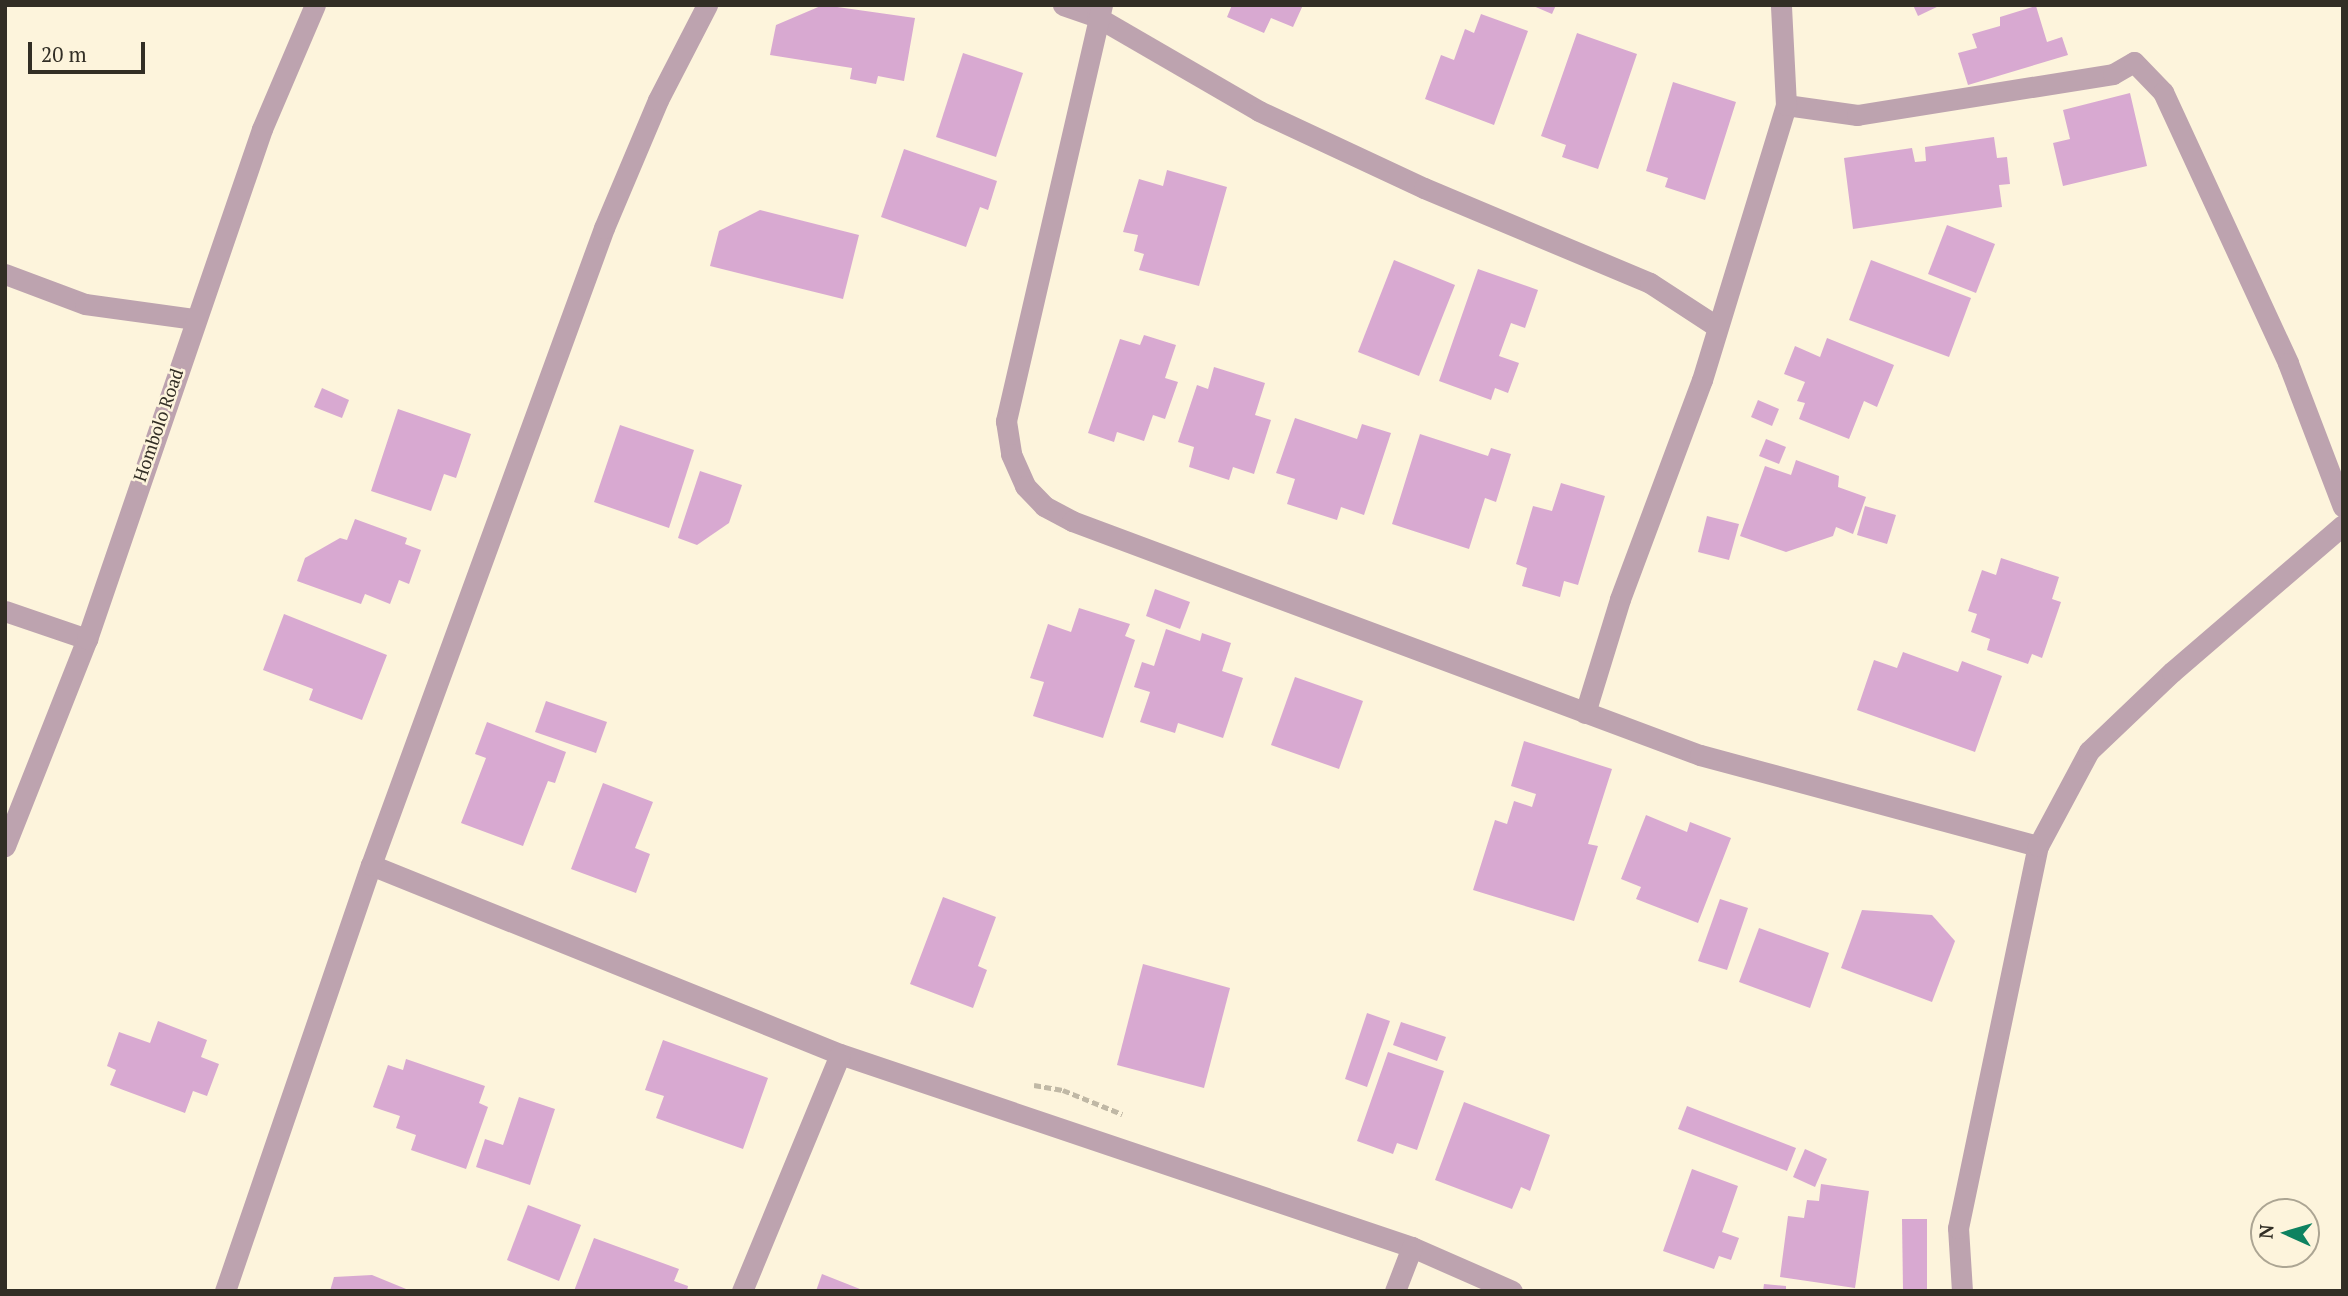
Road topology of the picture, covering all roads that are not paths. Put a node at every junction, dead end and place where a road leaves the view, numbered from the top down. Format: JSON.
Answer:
{"nodes":[{"id":1,"x":315,"y":5,"type":"edge"},
{"id":2,"x":707,"y":5,"type":"edge"},
{"id":3,"x":1063,"y":5,"type":"edge"},
{"id":4,"x":1781,"y":5,"type":"edge"},
{"id":5,"x":1100,"y":11,"type":"edge"},
{"id":6,"x":1786,"y":105,"type":"junction"},
{"id":7,"x":5,"y":274,"type":"edge"},
{"id":8,"x":195,"y":319,"type":"junction"},
{"id":9,"x":1716,"y":326,"type":"junction"},
{"id":10,"x":2343,"y":507,"type":"edge"},
{"id":11,"x":2343,"y":526,"type":"edge"},
{"id":12,"x":5,"y":611,"type":"edge"},
{"id":13,"x":87,"y":639,"type":"junction"},
{"id":14,"x":1585,"y":713,"type":"junction"},
{"id":15,"x":5,"y":846,"type":"edge"},
{"id":16,"x":2038,"y":846,"type":"junction"},
{"id":17,"x":372,"y":864,"type":"junction"},
{"id":18,"x":840,"y":1054,"type":"junction"},
{"id":19,"x":1412,"y":1247,"type":"junction"},
{"id":20,"x":225,"y":1291,"type":"edge"},
{"id":21,"x":742,"y":1291,"type":"edge"},
{"id":22,"x":1395,"y":1291,"type":"edge"},
{"id":23,"x":1512,"y":1291,"type":"edge"},
{"id":24,"x":1962,"y":1291,"type":"edge"}],
"edges":[{"from":1,"to":8,"type":"street","name":"Hombolo Road"},
{"from":2,"to":17,"type":"street"},
{"from":3,"to":5,"type":"street"},
{"from":4,"to":6,"type":"street"},
{"from":5,"to":9,"type":"street"},
{"from":5,"to":14,"type":"street"},
{"from":6,"to":9,"type":"street"},
{"from":6,"to":10,"type":"street"},
{"from":7,"to":8,"type":"street"},
{"from":8,"to":13,"type":"street","name":"Hombolo Road"},
{"from":9,"to":14,"type":"street"},
{"from":11,"to":16,"type":"street"},
{"from":12,"to":13,"type":"street"},
{"from":13,"to":15,"type":"street","name":"Hombolo Road"},
{"from":14,"to":16,"type":"street"},
{"from":16,"to":24,"type":"street"},
{"from":17,"to":18,"type":"street"},
{"from":17,"to":20,"type":"street"},
{"from":18,"to":19,"type":"street"},
{"from":18,"to":21,"type":"street"},
{"from":19,"to":22,"type":"street"},
{"from":19,"to":23,"type":"street"}]}
